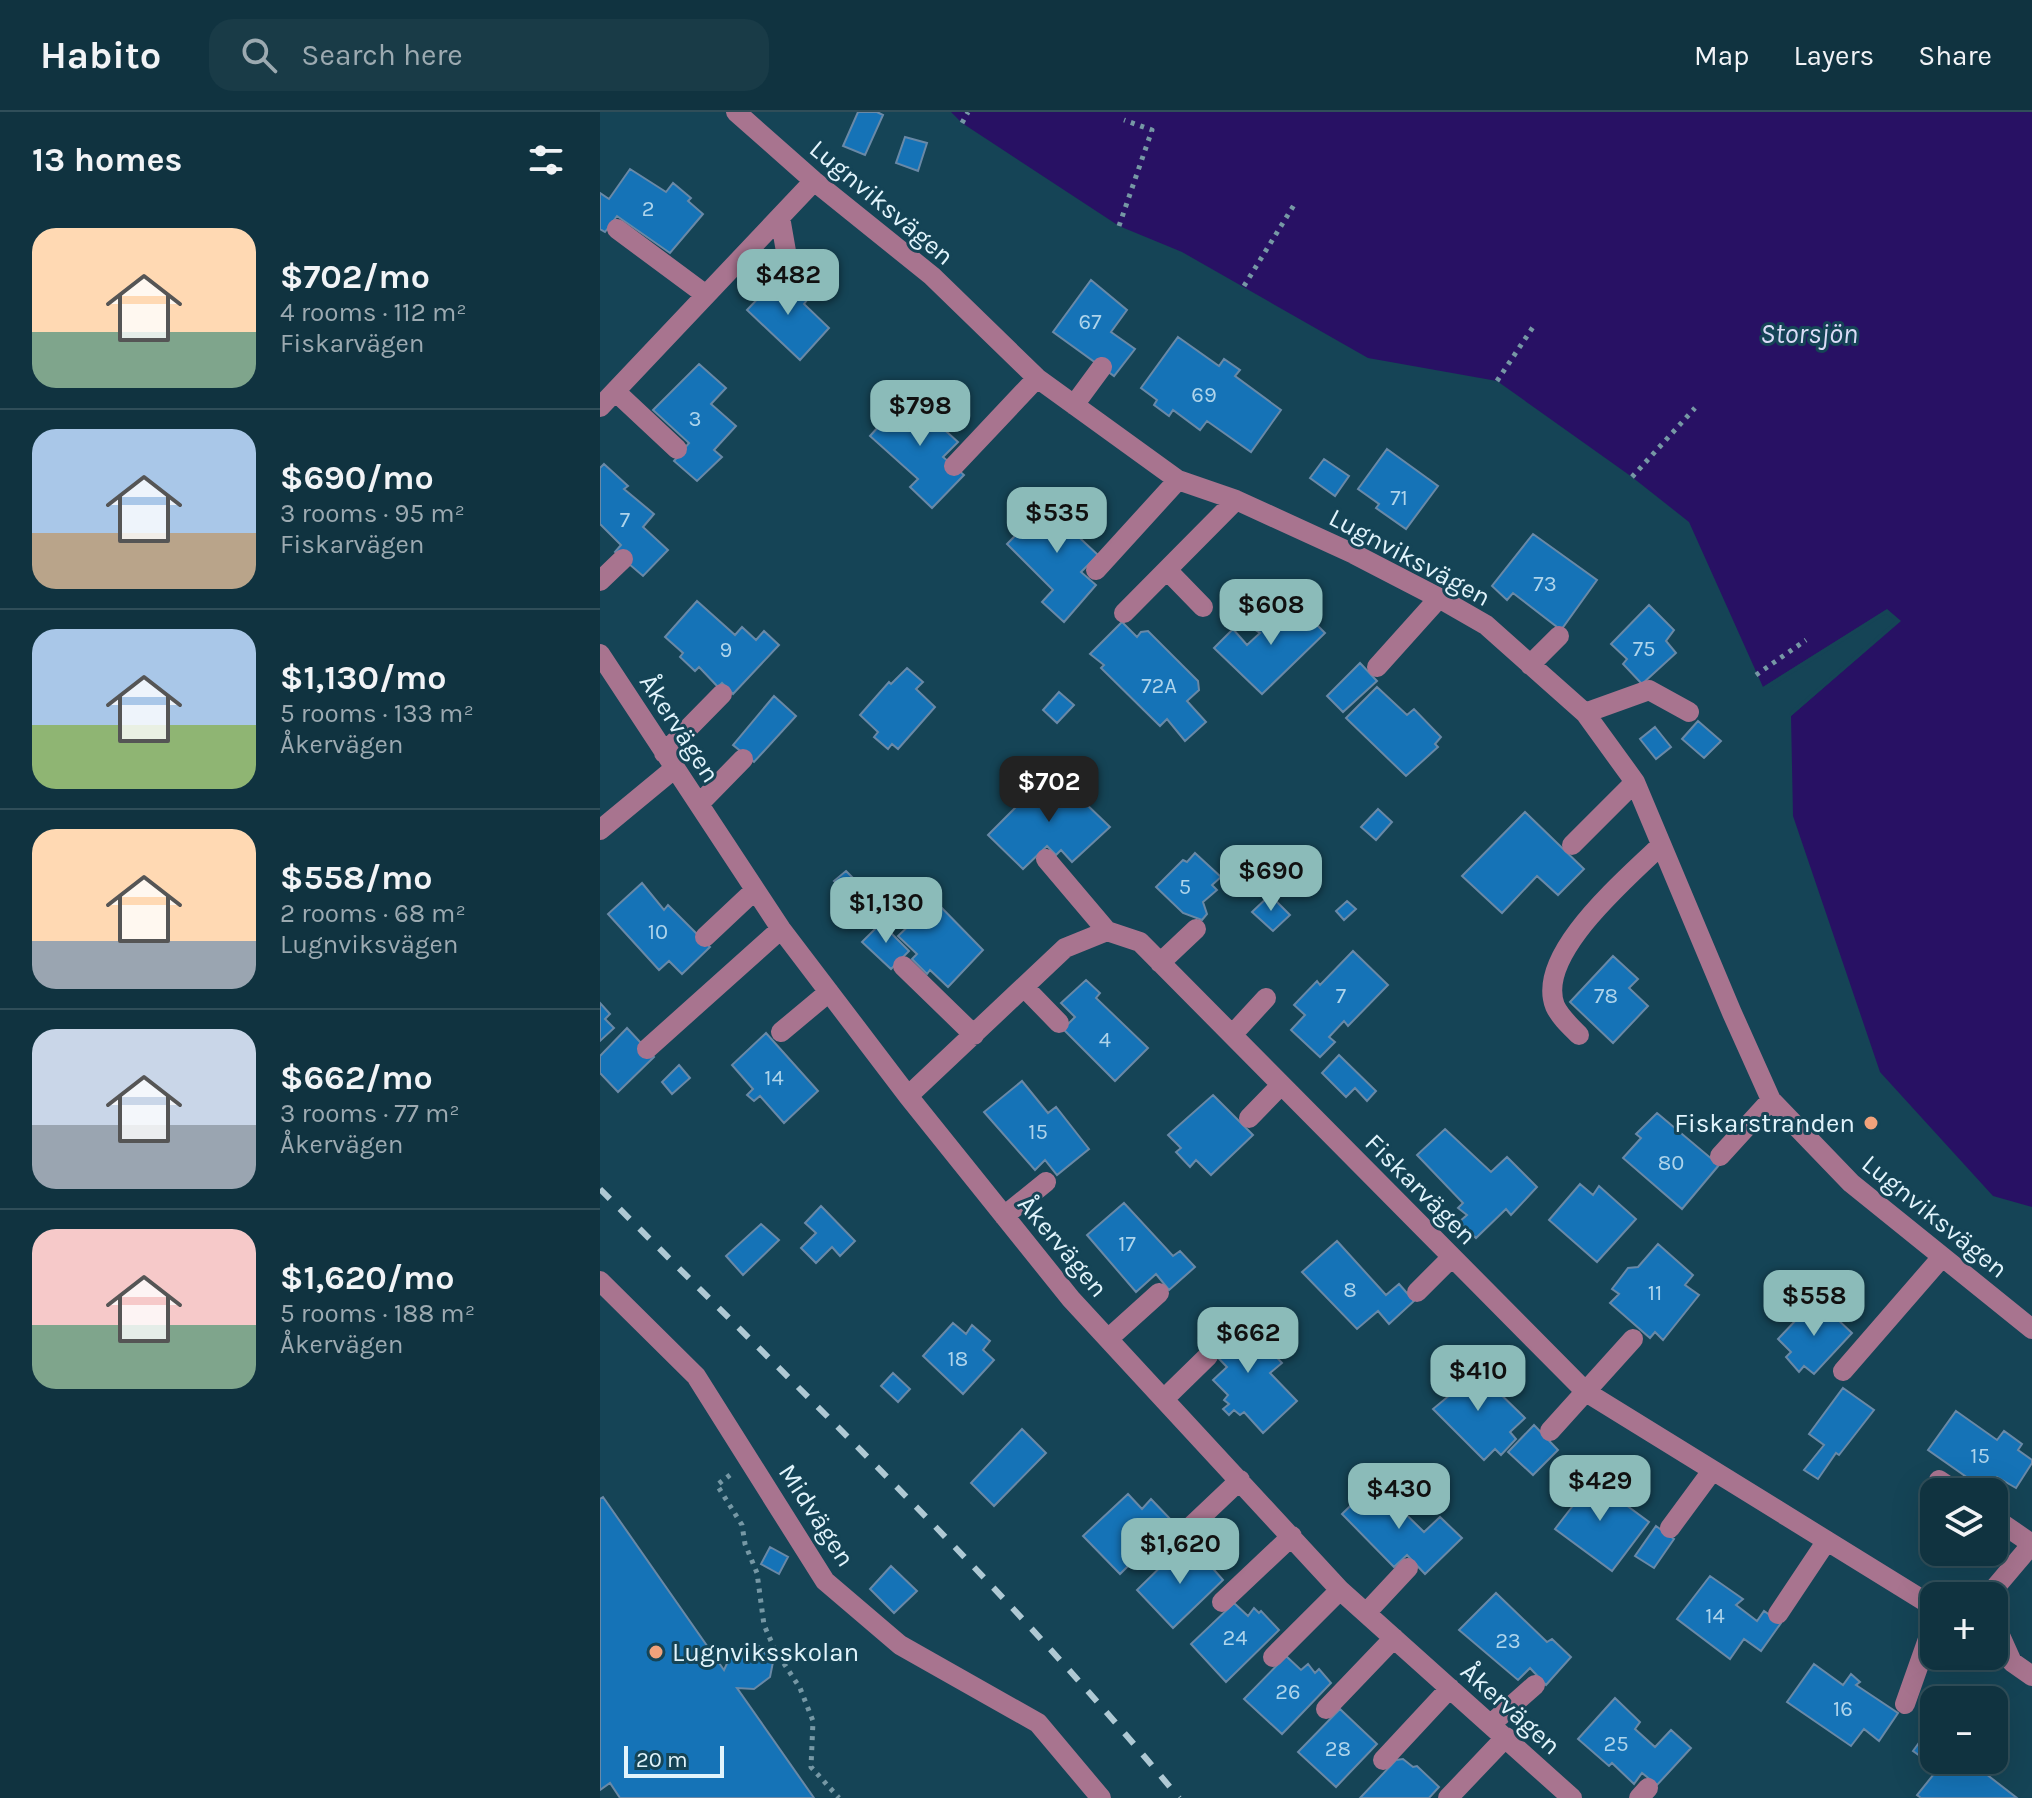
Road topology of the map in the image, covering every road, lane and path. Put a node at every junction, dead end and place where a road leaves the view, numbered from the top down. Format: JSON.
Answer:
{"nodes":[{"id":1,"x":736,"y":112,"type":"edge"},
{"id":2,"x":968,"y":112,"type":"edge"},
{"id":3,"x":1124,"y":120,"type":"dead end"},
{"id":4,"x":962,"y":123,"type":"dead end"},
{"id":5,"x":814,"y":181,"type":"junction"},
{"id":6,"x":1294,"y":205,"type":"dead end"},
{"id":7,"x":780,"y":217,"type":"junction"},
{"id":8,"x":1119,"y":226,"type":"dead end"},
{"id":9,"x":617,"y":229,"type":"dead end"},
{"id":10,"x":791,"y":280,"type":"dead end"},
{"id":11,"x":1244,"y":286,"type":"dead end"},
{"id":12,"x":706,"y":295,"type":"junction"},
{"id":13,"x":1533,"y":327,"type":"dead end"},
{"id":14,"x":1102,"y":367,"type":"dead end"},
{"id":15,"x":1037,"y":378,"type":"junction"},
{"id":16,"x":1497,"y":381,"type":"dead end"},
{"id":17,"x":615,"y":391,"type":"junction"},
{"id":18,"x":1074,"y":405,"type":"junction"},
{"id":19,"x":600,"y":407,"type":"edge"},
{"id":20,"x":1695,"y":408,"type":"dead end"},
{"id":21,"x":677,"y":449,"type":"dead end"},
{"id":22,"x":954,"y":466,"type":"dead end"},
{"id":23,"x":1632,"y":477,"type":"dead end"},
{"id":24,"x":1178,"y":480,"type":"junction"},
{"id":25,"x":1236,"y":500,"type":"junction"},
{"id":26,"x":623,"y":559,"type":"dead end"},
{"id":27,"x":1096,"y":570,"type":"dead end"},
{"id":28,"x":1167,"y":570,"type":"junction"},
{"id":29,"x":600,"y":581,"type":"edge"},
{"id":30,"x":1439,"y":598,"type":"junction"},
{"id":31,"x":1203,"y":607,"type":"dead end"},
{"id":32,"x":1124,"y":613,"type":"dead end"},
{"id":33,"x":1559,"y":636,"type":"dead end"},
{"id":34,"x":1806,"y":640,"type":"dead end"},
{"id":35,"x":600,"y":654,"type":"edge"},
{"id":36,"x":1530,"y":665,"type":"junction"},
{"id":37,"x":1377,"y":667,"type":"dead end"},
{"id":38,"x":1756,"y":675,"type":"dead end"},
{"id":39,"x":722,"y":694,"type":"dead end"},
{"id":40,"x":1689,"y":712,"type":"dead end"},
{"id":41,"x":1585,"y":713,"type":"junction"},
{"id":42,"x":743,"y":759,"type":"dead end"},
{"id":43,"x":670,"y":761,"type":"junction"},
{"id":44,"x":1635,"y":782,"type":"junction"},
{"id":45,"x":699,"y":804,"type":"junction"},
{"id":46,"x":600,"y":830,"type":"edge"},
{"id":47,"x":1572,"y":845,"type":"dead end"},
{"id":48,"x":1661,"y":845,"type":"junction"},
{"id":49,"x":1046,"y":859,"type":"dead end"},
{"id":50,"x":755,"y":890,"type":"junction"},
{"id":51,"x":781,"y":929,"type":"junction"},
{"id":52,"x":1196,"y":929,"type":"dead end"},
{"id":53,"x":1107,"y":931,"type":"junction"},
{"id":54,"x":705,"y":937,"type":"dead end"},
{"id":55,"x":1160,"y":963,"type":"junction"},
{"id":56,"x":903,"y":966,"type":"dead end"},
{"id":57,"x":1024,"y":987,"type":"junction"},
{"id":58,"x":829,"y":992,"type":"junction"},
{"id":59,"x":1266,"y":998,"type":"dead end"},
{"id":60,"x":1059,"y":1023,"type":"dead end"},
{"id":61,"x":781,"y":1032,"type":"dead end"},
{"id":62,"x":974,"y":1035,"type":"junction"},
{"id":63,"x":1232,"y":1035,"type":"junction"},
{"id":64,"x":1579,"y":1035,"type":"dead end"},
{"id":65,"x":647,"y":1049,"type":"dead end"},
{"id":66,"x":1281,"y":1085,"type":"junction"},
{"id":67,"x":908,"y":1096,"type":"junction"},
{"id":68,"x":1771,"y":1100,"type":"junction"},
{"id":69,"x":1249,"y":1118,"type":"dead end"},
{"id":70,"x":1720,"y":1156,"type":"dead end"},
{"id":71,"x":1046,"y":1182,"type":"dead end"},
{"id":72,"x":1004,"y":1216,"type":"junction"},
{"id":73,"x":1452,"y":1257,"type":"junction"},
{"id":74,"x":1942,"y":1257,"type":"junction"},
{"id":75,"x":600,"y":1281,"type":"edge"},
{"id":76,"x":1417,"y":1292,"type":"dead end"},
{"id":77,"x":1159,"y":1293,"type":"dead end"},
{"id":78,"x":2032,"y":1329,"type":"edge"},
{"id":79,"x":1108,"y":1339,"type":"junction"},
{"id":80,"x":1633,"y":1339,"type":"dead end"},
{"id":81,"x":1208,"y":1356,"type":"dead end"},
{"id":82,"x":1843,"y":1371,"type":"dead end"},
{"id":83,"x":1586,"y":1392,"type":"junction"},
{"id":84,"x":1164,"y":1399,"type":"junction"},
{"id":85,"x":1550,"y":1431,"type":"dead end"},
{"id":86,"x":751,"y":1460,"type":"junction"},
{"id":87,"x":1712,"y":1471,"type":"junction"},
{"id":88,"x":1240,"y":1480,"type":"junction"},
{"id":89,"x":1670,"y":1528,"type":"dead end"},
{"id":90,"x":2008,"y":1528,"type":"edge"},
{"id":91,"x":1292,"y":1536,"type":"junction"},
{"id":92,"x":1826,"y":1542,"type":"junction"},
{"id":93,"x":2032,"y":1544,"type":"edge"},
{"id":94,"x":1164,"y":1552,"type":"dead end"},
{"id":95,"x":1408,"y":1568,"type":"dead end"},
{"id":96,"x":2000,"y":1582,"type":"edge"},
{"id":97,"x":1340,"y":1590,"type":"junction"},
{"id":98,"x":1920,"y":1599,"type":"edge"},
{"id":99,"x":1222,"y":1602,"type":"dead end"},
{"id":100,"x":1366,"y":1613,"type":"junction"},
{"id":101,"x":1778,"y":1614,"type":"dead end"},
{"id":102,"x":1394,"y":1638,"type":"junction"},
{"id":103,"x":2008,"y":1653,"type":"edge"},
{"id":104,"x":1273,"y":1657,"type":"dead end"},
{"id":105,"x":1920,"y":1662,"type":"edge"},
{"id":106,"x":2032,"y":1676,"type":"edge"},
{"id":107,"x":1535,"y":1685,"type":"dead end"},
{"id":108,"x":1450,"y":1688,"type":"junction"},
{"id":109,"x":1905,"y":1704,"type":"dead end"},
{"id":110,"x":1326,"y":1709,"type":"dead end"},
{"id":111,"x":1498,"y":1731,"type":"junction"},
{"id":112,"x":1383,"y":1760,"type":"dead end"},
{"id":113,"x":1550,"y":1791,"type":"edge"},
{"id":114,"x":839,"y":1798,"type":"edge"},
{"id":115,"x":1101,"y":1798,"type":"edge"},
{"id":116,"x":1448,"y":1798,"type":"edge"},
{"id":117,"x":1572,"y":1798,"type":"edge"}],
"edges":[{"from":1,"to":5,"type":"street","name":"Lugnviksvägen"},
{"from":2,"to":4,"type":"path"},
{"from":3,"to":8,"type":"path"},
{"from":5,"to":7,"type":"street"},
{"from":5,"to":15,"type":"street","name":"Lugnviksvägen"},
{"from":6,"to":11,"type":"path"},
{"from":7,"to":10,"type":"street"},
{"from":7,"to":12,"type":"street"},
{"from":9,"to":12,"type":"street"},
{"from":12,"to":17,"type":"street"},
{"from":13,"to":16,"type":"path"},
{"from":14,"to":18,"type":"street"},
{"from":15,"to":18,"type":"street","name":"Lugnviksvägen"},
{"from":15,"to":22,"type":"street"},
{"from":17,"to":19,"type":"street"},
{"from":17,"to":21,"type":"street"},
{"from":18,"to":24,"type":"street","name":"Lugnviksvägen"},
{"from":20,"to":23,"type":"path"},
{"from":24,"to":25,"type":"street","name":"Lugnviksvägen"},
{"from":24,"to":27,"type":"street"},
{"from":25,"to":28,"type":"street"},
{"from":25,"to":30,"type":"street","name":"Lugnviksvägen"},
{"from":26,"to":29,"type":"street"},
{"from":28,"to":31,"type":"street"},
{"from":28,"to":32,"type":"street"},
{"from":30,"to":36,"type":"street","name":"Lugnviksvägen"},
{"from":30,"to":37,"type":"street"},
{"from":33,"to":36,"type":"street"},
{"from":34,"to":38,"type":"path"},
{"from":35,"to":43,"type":"street","name":"Åkervägen"},
{"from":36,"to":41,"type":"street","name":"Lugnviksvägen"},
{"from":39,"to":43,"type":"street"},
{"from":40,"to":41,"type":"street"},
{"from":41,"to":44,"type":"street","name":"Lugnviksvägen"},
{"from":42,"to":45,"type":"street"},
{"from":43,"to":45,"type":"street","name":"Åkervägen"},
{"from":43,"to":46,"type":"street"},
{"from":44,"to":47,"type":"street"},
{"from":44,"to":48,"type":"street","name":"Lugnviksvägen"},
{"from":45,"to":50,"type":"street","name":"Åkervägen"},
{"from":48,"to":64,"type":"street"},
{"from":48,"to":68,"type":"street","name":"Lugnviksvägen"},
{"from":49,"to":53,"type":"street"},
{"from":50,"to":51,"type":"street","name":"Åkervägen"},
{"from":50,"to":54,"type":"street"},
{"from":51,"to":58,"type":"street","name":"Åkervägen"},
{"from":51,"to":65,"type":"street"},
{"from":52,"to":55,"type":"street"},
{"from":53,"to":55,"type":"street","name":"Fiskarvägen"},
{"from":53,"to":57,"type":"street"},
{"from":55,"to":63,"type":"street","name":"Fiskarvägen"},
{"from":56,"to":62,"type":"street"},
{"from":57,"to":60,"type":"street"},
{"from":57,"to":62,"type":"street"},
{"from":58,"to":61,"type":"street"},
{"from":58,"to":67,"type":"street","name":"Åkervägen"},
{"from":59,"to":63,"type":"street"},
{"from":62,"to":67,"type":"street"},
{"from":63,"to":66,"type":"street","name":"Fiskarvägen"},
{"from":66,"to":69,"type":"street"},
{"from":66,"to":73,"type":"street","name":"Fiskarvägen"},
{"from":67,"to":72,"type":"street","name":"Åkervägen"},
{"from":68,"to":70,"type":"street"},
{"from":68,"to":74,"type":"street","name":"Lugnviksvägen"},
{"from":71,"to":72,"type":"street"},
{"from":72,"to":79,"type":"street","name":"Åkervägen"},
{"from":73,"to":76,"type":"street"},
{"from":73,"to":83,"type":"street","name":"Fiskarvägen"},
{"from":74,"to":78,"type":"street","name":"Lugnviksvägen"},
{"from":74,"to":82,"type":"street"},
{"from":75,"to":86,"type":"street","name":"Midvägen"},
{"from":77,"to":79,"type":"street"},
{"from":79,"to":84,"type":"street","name":"Åkervägen"},
{"from":80,"to":83,"type":"street"},
{"from":81,"to":84,"type":"street"},
{"from":83,"to":85,"type":"street"},
{"from":83,"to":87,"type":"street","name":"Fiskarvägen"},
{"from":84,"to":88,"type":"street","name":"Åkervägen"},
{"from":86,"to":114,"type":"path"},
{"from":86,"to":115,"type":"street","name":"Midvägen"},
{"from":87,"to":89,"type":"street"},
{"from":87,"to":92,"type":"street","name":"Fiskarvägen"},
{"from":88,"to":91,"type":"street","name":"Åkervägen"},
{"from":88,"to":94,"type":"street"},
{"from":90,"to":93,"type":"street"},
{"from":91,"to":97,"type":"street","name":"Åkervägen"},
{"from":91,"to":99,"type":"street"},
{"from":92,"to":98,"type":"street","name":"Fiskarvägen"},
{"from":92,"to":101,"type":"street"},
{"from":93,"to":96,"type":"street"},
{"from":95,"to":100,"type":"street"},
{"from":97,"to":100,"type":"street","name":"Åkervägen"},
{"from":97,"to":104,"type":"street"},
{"from":100,"to":102,"type":"street","name":"Åkervägen"},
{"from":102,"to":108,"type":"street","name":"Åkervägen"},
{"from":102,"to":110,"type":"street"},
{"from":103,"to":106,"type":"street"},
{"from":105,"to":109,"type":"street"},
{"from":107,"to":111,"type":"street"},
{"from":108,"to":111,"type":"street","name":"Åkervägen"},
{"from":108,"to":112,"type":"street"},
{"from":111,"to":113,"type":"street","name":"Åkervägen"},
{"from":111,"to":116,"type":"street"},
{"from":113,"to":117,"type":"street","name":"Åkervägen"}]}
